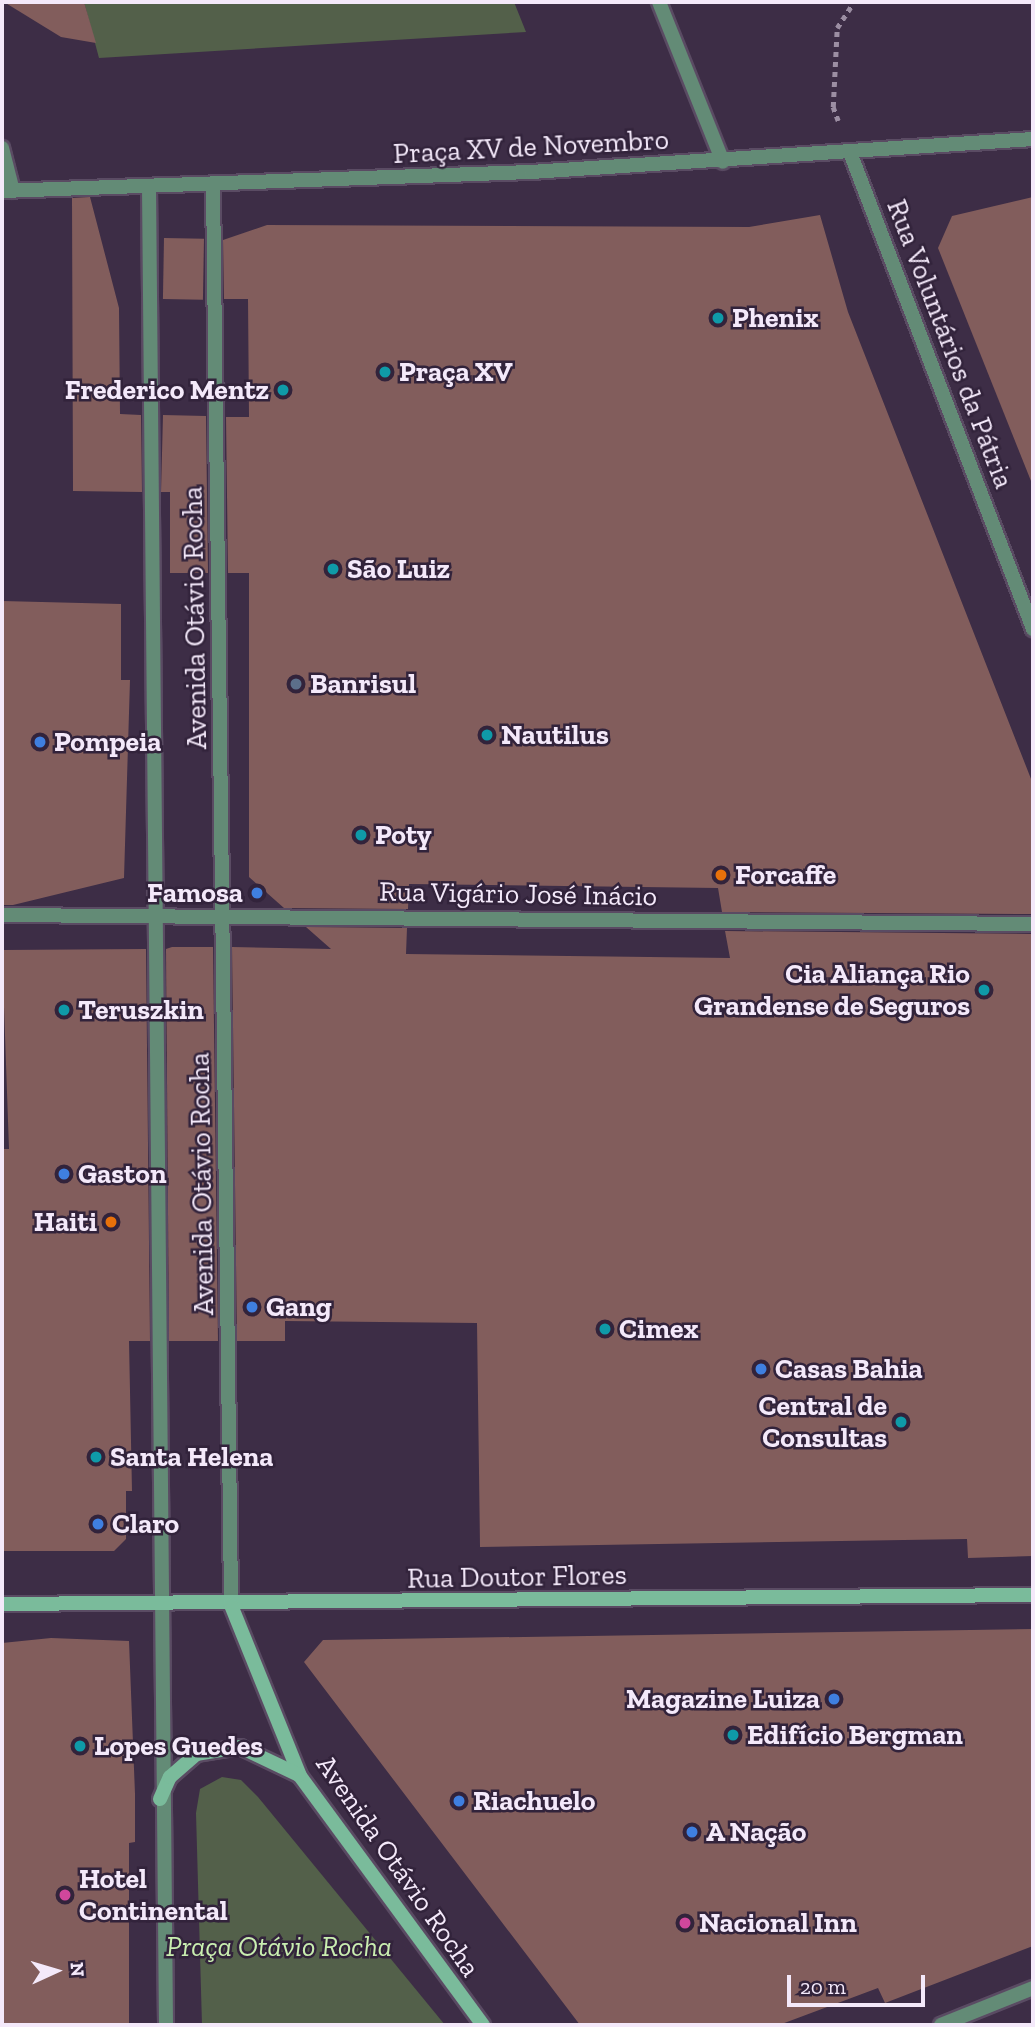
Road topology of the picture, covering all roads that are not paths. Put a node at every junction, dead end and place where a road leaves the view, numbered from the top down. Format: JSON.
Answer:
{"nodes":[{"id":1,"x":659,"y":2,"type":"edge"},
{"id":2,"x":1033,"y":139,"type":"edge"},
{"id":3,"x":2,"y":148,"type":"edge"},
{"id":4,"x":851,"y":155,"type":"junction"},
{"id":5,"x":723,"y":162,"type":"junction"},
{"id":6,"x":213,"y":186,"type":"junction"},
{"id":7,"x":149,"y":187,"type":"junction"},
{"id":8,"x":7,"y":191,"type":"edge"},
{"id":9,"x":1033,"y":629,"type":"edge"},
{"id":10,"x":2,"y":915,"type":"edge"},
{"id":11,"x":159,"y":915,"type":"junction"},
{"id":12,"x":224,"y":915,"type":"junction"},
{"id":13,"x":1033,"y":924,"type":"edge"},
{"id":14,"x":1033,"y":1595,"type":"edge"},
{"id":15,"x":2,"y":1604,"type":"edge"},
{"id":16,"x":231,"y":1605,"type":"junction"},
{"id":17,"x":158,"y":1606,"type":"junction"},
{"id":18,"x":300,"y":1776,"type":"junction"},
{"id":19,"x":160,"y":1799,"type":"junction"},
{"id":20,"x":1033,"y":1988,"type":"edge"},
{"id":21,"x":166,"y":2025,"type":"edge"},
{"id":22,"x":482,"y":2025,"type":"edge"},
{"id":23,"x":942,"y":2025,"type":"edge"}],
"edges":[{"from":1,"to":5,"type":"street"},
{"from":2,"to":4,"type":"street","name":"Praça XV de Novembro"},
{"from":3,"to":8,"type":"street"},
{"from":4,"to":5,"type":"street","name":"Praça XV de Novembro"},
{"from":4,"to":9,"type":"street","name":"Rua Voluntários da Pátria"},
{"from":5,"to":6,"type":"street","name":"Praça XV de Novembro"},
{"from":6,"to":7,"type":"street","name":"Praça XV de Novembro"},
{"from":6,"to":12,"type":"street","name":"Avenida Otávio Rocha"},
{"from":7,"to":8,"type":"street","name":"Praça XV de Novembro"},
{"from":7,"to":11,"type":"street","name":"Avenida Otávio Rocha"},
{"from":10,"to":11,"type":"street","name":"Rua Vigário José Inácio"},
{"from":11,"to":12,"type":"street","name":"Rua Vigário José Inácio"},
{"from":11,"to":17,"type":"street","name":"Avenida Otávio Rocha"},
{"from":12,"to":13,"type":"street","name":"Rua Vigário José Inácio"},
{"from":12,"to":16,"type":"street","name":"Avenida Otávio Rocha"},
{"from":14,"to":16,"type":"main road","name":"Rua Doutor Flores"},
{"from":15,"to":17,"type":"main road","name":"Rua Doutor Flores"},
{"from":16,"to":17,"type":"main road","name":"Rua Doutor Flores"},
{"from":16,"to":18,"type":"main road","name":"Avenida Otávio Rocha"},
{"from":17,"to":19,"type":"street"},
{"from":18,"to":19,"type":"main road"},
{"from":18,"to":22,"type":"main road","name":"Avenida Otávio Rocha"},
{"from":19,"to":21,"type":"street"},
{"from":20,"to":23,"type":"street"}]}
